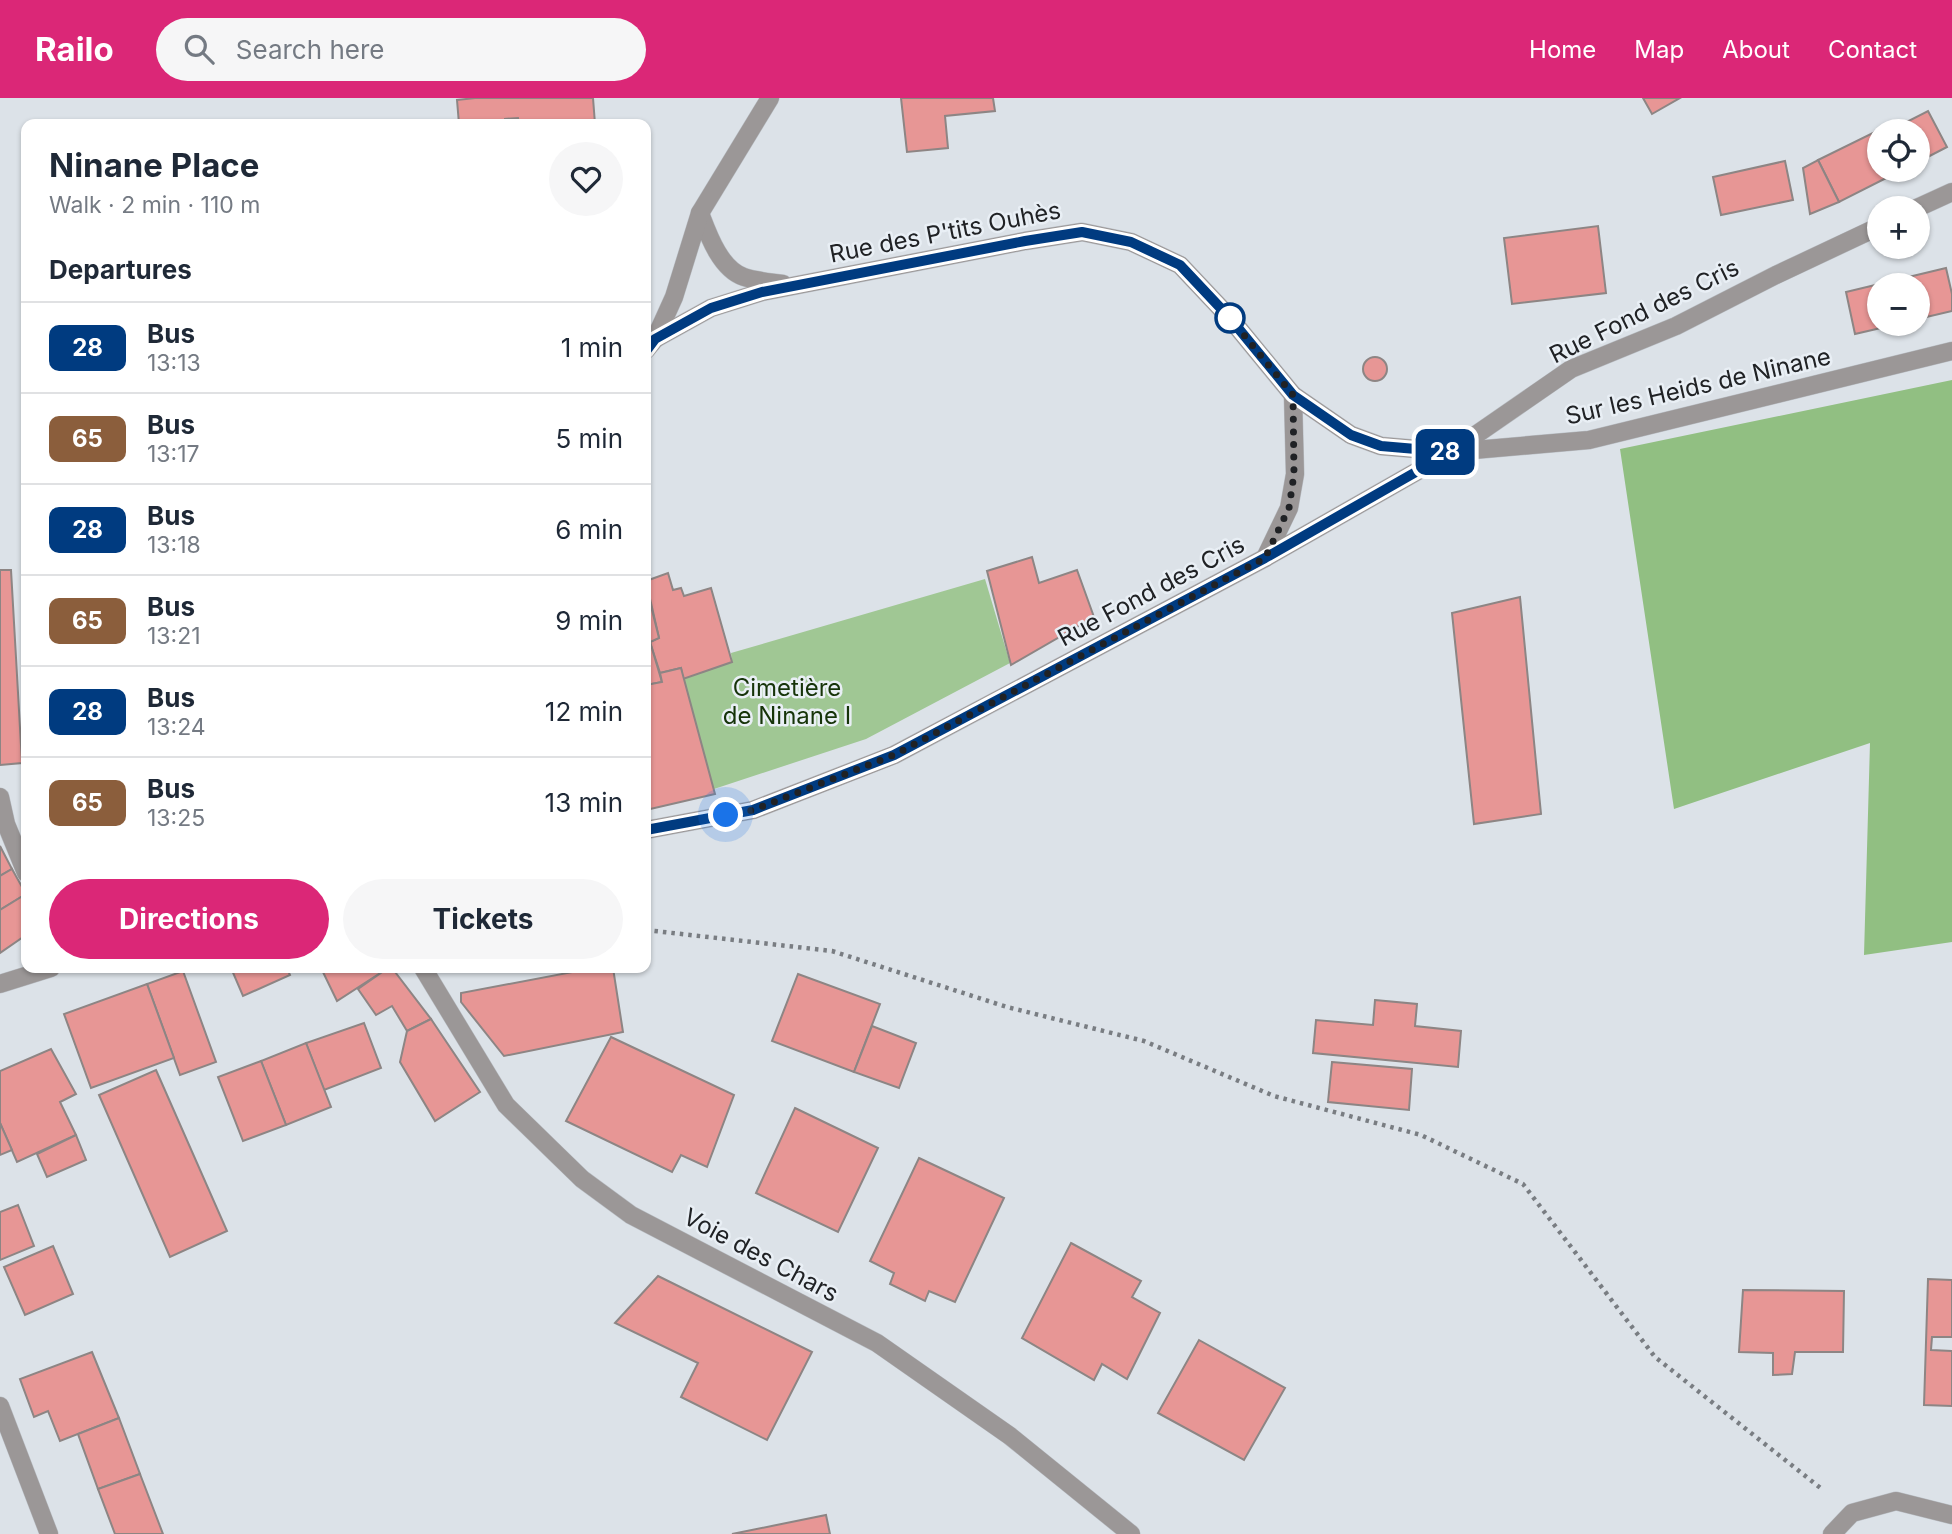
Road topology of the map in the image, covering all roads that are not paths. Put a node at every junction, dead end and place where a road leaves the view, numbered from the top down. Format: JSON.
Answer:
{"nodes":[{"id":1,"x":770,"y":98,"type":"edge"},
{"id":2,"x":1952,"y":192,"type":"edge"},
{"id":3,"x":1930,"y":202,"type":"edge"},
{"id":4,"x":700,"y":213,"type":"junction"},
{"id":5,"x":1867,"y":232,"type":"edge"},
{"id":6,"x":793,"y":286,"type":"junction"},
{"id":7,"x":651,"y":343,"type":"edge"},
{"id":8,"x":651,"y":344,"type":"edge"},
{"id":9,"x":1952,"y":351,"type":"edge"},
{"id":10,"x":1293,"y":395,"type":"junction"},
{"id":11,"x":1451,"y":452,"type":"junction"},
{"id":12,"x":1265,"y":558,"type":"junction"},
{"id":13,"x":0,"y":797,"type":"edge"},
{"id":14,"x":651,"y":829,"type":"edge"},
{"id":15,"x":21,"y":861,"type":"edge"},
{"id":16,"x":35,"y":973,"type":"edge"},
{"id":17,"x":426,"y":973,"type":"edge"},
{"id":18,"x":0,"y":984,"type":"edge"},
{"id":19,"x":0,"y":1406,"type":"edge"},
{"id":20,"x":1952,"y":1515,"type":"edge"},
{"id":21,"x":49,"y":1534,"type":"edge"},
{"id":22,"x":1131,"y":1534,"type":"edge"},
{"id":23,"x":1832,"y":1534,"type":"edge"}],
"edges":[{"from":1,"to":4,"type":"street"},
{"from":2,"to":3,"type":"street"},
{"from":4,"to":6,"type":"street","name":"Rue des P'tits Ouhès"},
{"from":4,"to":7,"type":"street"},
{"from":5,"to":11,"type":"street","name":"Rue Fond des Cris"},
{"from":6,"to":8,"type":"street","name":"Rue des P'tits Ouhès"},
{"from":6,"to":10,"type":"street","name":"Rue des P'tits Ouhès"},
{"from":9,"to":11,"type":"street","name":"Sur les Heids de Ninane"},
{"from":10,"to":11,"type":"street","name":"Rue des P'tits Ouhès"},
{"from":10,"to":12,"type":"street"},
{"from":11,"to":12,"type":"street","name":"Rue Fond des Cris"},
{"from":12,"to":14,"type":"street","name":"Rue Fond des Cris"},
{"from":13,"to":15,"type":"street"},
{"from":16,"to":18,"type":"street"},
{"from":17,"to":22,"type":"street","name":"Voie des Chars"},
{"from":19,"to":21,"type":"street"},
{"from":20,"to":23,"type":"street"}]}
